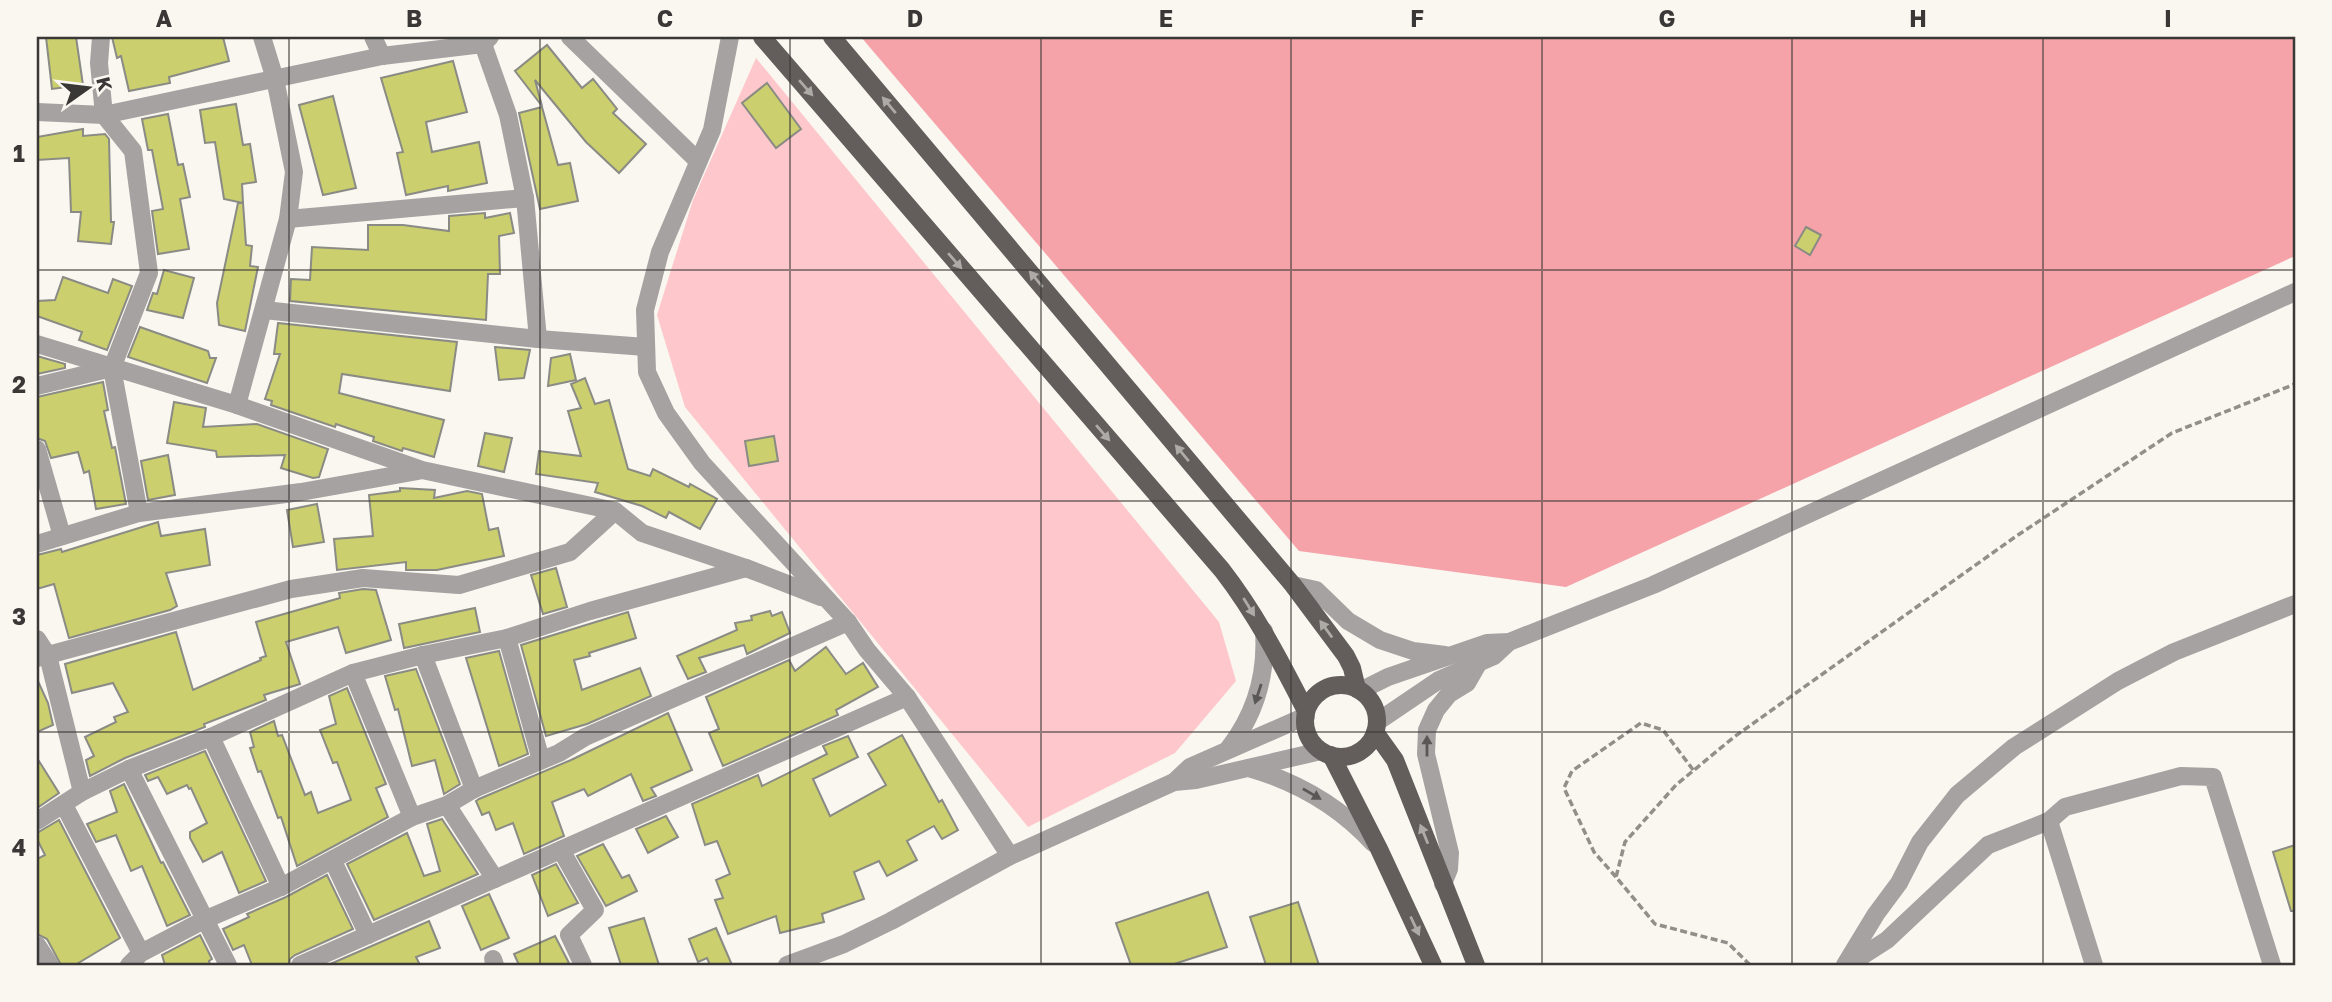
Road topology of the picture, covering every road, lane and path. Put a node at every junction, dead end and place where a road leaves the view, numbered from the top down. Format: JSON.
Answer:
{"nodes":[{"id":1,"x":101,"y":37,"type":"edge"},
{"id":2,"x":262,"y":37,"type":"edge"},
{"id":3,"x":373,"y":37,"type":"edge"},
{"id":4,"x":570,"y":37,"type":"edge"},
{"id":5,"x":730,"y":37,"type":"edge"},
{"id":6,"x":762,"y":37,"type":"edge"},
{"id":7,"x":831,"y":37,"type":"edge"},
{"id":8,"x":486,"y":40,"type":"edge"},
{"id":9,"x":382,"y":56,"type":"junction"},
{"id":10,"x":275,"y":79,"type":"junction"},
{"id":11,"x":37,"y":112,"type":"edge"},
{"id":12,"x":104,"y":115,"type":"junction"},
{"id":13,"x":698,"y":161,"type":"junction"},
{"id":14,"x":524,"y":198,"type":"junction"},
{"id":15,"x":288,"y":219,"type":"junction"},
{"id":16,"x":2295,"y":292,"type":"edge"},
{"id":17,"x":264,"y":310,"type":"junction"},
{"id":18,"x":538,"y":339,"type":"junction"},
{"id":19,"x":37,"y":344,"type":"edge"},
{"id":20,"x":646,"y":347,"type":"junction"},
{"id":21,"x":112,"y":368,"type":"junction"},
{"id":22,"x":2295,"y":384,"type":"edge"},
{"id":23,"x":37,"y":386,"type":"edge"},
{"id":24,"x":237,"y":405,"type":"junction"},
{"id":25,"x":37,"y":449,"type":"edge"},
{"id":26,"x":422,"y":470,"type":"junction"},
{"id":27,"x":615,"y":511,"type":"junction"},
{"id":28,"x":139,"y":513,"type":"junction"},
{"id":29,"x":62,"y":536,"type":"junction"},
{"id":30,"x":37,"y":544,"type":"edge"},
{"id":31,"x":746,"y":568,"type":"junction"},
{"id":32,"x":1293,"y":585,"type":"junction"},
{"id":33,"x":825,"y":599,"type":"junction"},
{"id":34,"x":2295,"y":604,"type":"edge"},
{"id":35,"x":848,"y":622,"type":"junction"},
{"id":36,"x":1264,"y":631,"type":"junction"},
{"id":37,"x":507,"y":638,"type":"junction"},
{"id":38,"x":37,"y":639,"type":"edge"},
{"id":39,"x":1509,"y":642,"type":"junction"},
{"id":40,"x":424,"y":655,"type":"junction"},
{"id":41,"x":1452,"y":655,"type":"junction"},
{"id":42,"x":42,"y":657,"type":"edge"},
{"id":43,"x":1479,"y":663,"type":"junction"},
{"id":44,"x":353,"y":673,"type":"junction"},
{"id":45,"x":1359,"y":690,"type":"junction"},
{"id":46,"x":907,"y":697,"type":"junction"},
{"id":47,"x":1306,"y":713,"type":"junction"},
{"id":48,"x":1376,"y":727,"type":"junction"},
{"id":49,"x":211,"y":737,"type":"junction"},
{"id":50,"x":1227,"y":751,"type":"junction"},
{"id":51,"x":1326,"y":753,"type":"junction"},
{"id":52,"x":541,"y":760,"type":"junction"},
{"id":53,"x":1249,"y":768,"type":"junction"},
{"id":54,"x":129,"y":769,"type":"junction"},
{"id":55,"x":1694,"y":771,"type":"junction"},
{"id":56,"x":1174,"y":782,"type":"junction"},
{"id":57,"x":474,"y":789,"type":"junction"},
{"id":58,"x":82,"y":792,"type":"junction"},
{"id":59,"x":64,"y":805,"type":"junction"},
{"id":60,"x":447,"y":805,"type":"junction"},
{"id":61,"x":412,"y":817,"type":"junction"},
{"id":62,"x":37,"y":821,"type":"edge"},
{"id":63,"x":2049,"y":821,"type":"junction"},
{"id":64,"x":1379,"y":849,"type":"junction"},
{"id":65,"x":561,"y":850,"type":"junction"},
{"id":66,"x":1010,"y":856,"type":"junction"},
{"id":67,"x":333,"y":861,"type":"junction"},
{"id":68,"x":1616,"y":877,"type":"junction"},
{"id":69,"x":495,"y":879,"type":"junction"},
{"id":70,"x":1443,"y":884,"type":"junction"},
{"id":71,"x":281,"y":887,"type":"junction"},
{"id":72,"x":204,"y":920,"type":"junction"},
{"id":73,"x":368,"y":935,"type":"junction"},
{"id":74,"x":37,"y":945,"type":"edge"},
{"id":75,"x":132,"y":962,"type":"edge"},
{"id":76,"x":50,"y":965,"type":"edge"},
{"id":77,"x":228,"y":965,"type":"edge"},
{"id":78,"x":301,"y":965,"type":"edge"},
{"id":79,"x":583,"y":965,"type":"edge"},
{"id":80,"x":788,"y":965,"type":"edge"},
{"id":81,"x":1433,"y":965,"type":"edge"},
{"id":82,"x":1476,"y":965,"type":"edge"},
{"id":83,"x":1750,"y":965,"type":"edge"},
{"id":84,"x":1846,"y":965,"type":"edge"},
{"id":85,"x":2094,"y":965,"type":"edge"},
{"id":86,"x":2272,"y":965,"type":"edge"}],
"edges":[{"from":1,"to":12,"type":"street"},
{"from":2,"to":10,"type":"street"},
{"from":3,"to":9,"type":"street"},
{"from":4,"to":13,"type":"street"},
{"from":5,"to":13,"type":"street"},
{"from":6,"to":36,"type":"main road","one_way":true},
{"from":32,"to":7,"type":"main road","one_way":true},
{"from":8,"to":9,"type":"street"},
{"from":8,"to":14,"type":"street"},
{"from":9,"to":10,"type":"street"},
{"from":10,"to":12,"type":"street"},
{"from":10,"to":15,"type":"street"},
{"from":11,"to":12,"type":"street"},
{"from":12,"to":21,"type":"street"},
{"from":13,"to":20,"type":"street"},
{"from":14,"to":15,"type":"street"},
{"from":14,"to":18,"type":"street"},
{"from":15,"to":17,"type":"street"},
{"from":16,"to":39,"type":"street"},
{"from":17,"to":18,"type":"street"},
{"from":17,"to":24,"type":"street"},
{"from":18,"to":20,"type":"street"},
{"from":19,"to":21,"type":"street"},
{"from":20,"to":33,"type":"street"},
{"from":21,"to":23,"type":"street"},
{"from":21,"to":24,"type":"street"},
{"from":21,"to":28,"type":"street"},
{"from":22,"to":55,"type":"path"},
{"from":24,"to":26,"type":"street"},
{"from":25,"to":29,"type":"street"},
{"from":26,"to":27,"type":"street"},
{"from":26,"to":28,"type":"street"},
{"from":27,"to":31,"type":"street"},
{"from":27,"to":42,"type":"street"},
{"from":28,"to":29,"type":"street"},
{"from":29,"to":30,"type":"street"},
{"from":31,"to":33,"type":"street"},
{"from":31,"to":37,"type":"street"},
{"from":32,"to":41,"type":"street"},
{"from":45,"to":32,"type":"main road","one_way":true},
{"from":33,"to":35,"type":"street"},
{"from":34,"to":84,"type":"street"},
{"from":35,"to":46,"type":"street"},
{"from":35,"to":52,"type":"street"},
{"from":36,"to":47,"type":"main road"},
{"from":36,"to":50,"type":"street","one_way":true},
{"from":37,"to":40,"type":"street"},
{"from":37,"to":52,"type":"street"},
{"from":38,"to":42,"type":"street"},
{"from":39,"to":41,"type":"street"},
{"from":39,"to":43,"type":"street"},
{"from":40,"to":44,"type":"street"},
{"from":40,"to":57,"type":"street"},
{"from":41,"to":45,"type":"street"},
{"from":42,"to":58,"type":"street"},
{"from":43,"to":48,"type":"street"},
{"from":70,"to":43,"type":"street","one_way":true},
{"from":44,"to":49,"type":"street"},
{"from":44,"to":61,"type":"street"},
{"from":45,"to":47,"type":"main road"},
{"from":45,"to":48,"type":"main road"},
{"from":46,"to":65,"type":"street"},
{"from":46,"to":66,"type":"street"},
{"from":47,"to":50,"type":"street"},
{"from":47,"to":51,"type":"main road"},
{"from":48,"to":51,"type":"main road"},
{"from":70,"to":48,"type":"main road","one_way":true},
{"from":49,"to":54,"type":"street"},
{"from":49,"to":71,"type":"street"},
{"from":50,"to":56,"type":"street"},
{"from":51,"to":53,"type":"street"},
{"from":51,"to":64,"type":"main road"},
{"from":52,"to":57,"type":"street"},
{"from":53,"to":56,"type":"street"},
{"from":53,"to":64,"type":"street","one_way":true},
{"from":54,"to":58,"type":"street"},
{"from":54,"to":72,"type":"street"},
{"from":55,"to":68,"type":"path"},
{"from":55,"to":68,"type":"path"},
{"from":56,"to":66,"type":"street"},
{"from":57,"to":60,"type":"street"},
{"from":58,"to":59,"type":"street"},
{"from":59,"to":62,"type":"street"},
{"from":59,"to":75,"type":"street"},
{"from":60,"to":61,"type":"street"},
{"from":60,"to":69,"type":"street"},
{"from":61,"to":67,"type":"street"},
{"from":63,"to":84,"type":"street"},
{"from":63,"to":85,"type":"street"},
{"from":63,"to":86,"type":"street"},
{"from":64,"to":81,"type":"main road","one_way":true},
{"from":65,"to":69,"type":"street"},
{"from":65,"to":79,"type":"street"},
{"from":66,"to":80,"type":"street"},
{"from":67,"to":71,"type":"street"},
{"from":67,"to":73,"type":"street"},
{"from":68,"to":83,"type":"path"},
{"from":69,"to":73,"type":"street"},
{"from":70,"to":82,"type":"main road"},
{"from":71,"to":72,"type":"street"},
{"from":72,"to":75,"type":"street"},
{"from":72,"to":77,"type":"street"},
{"from":73,"to":78,"type":"street"},
{"from":74,"to":76,"type":"street"}]}
